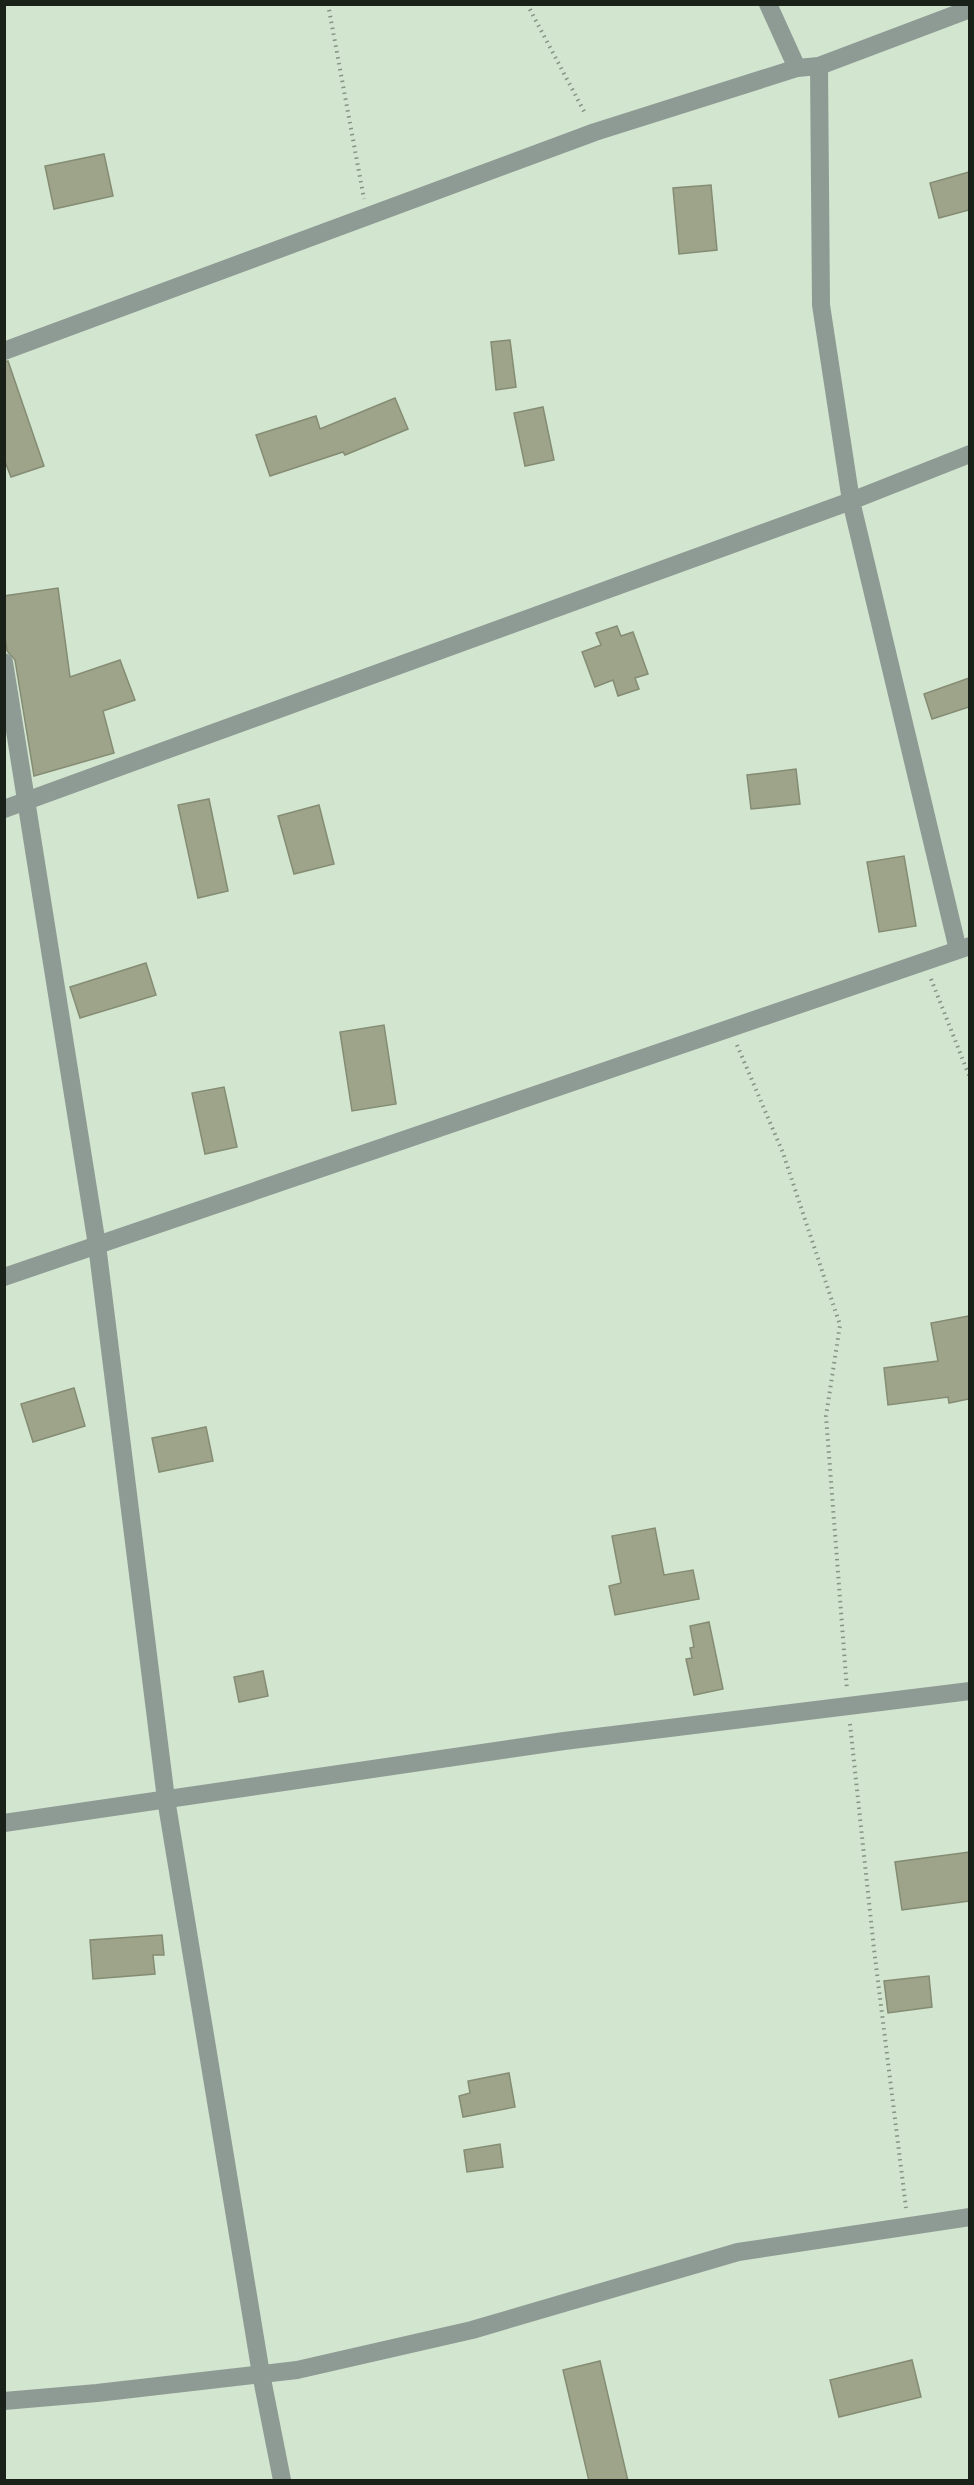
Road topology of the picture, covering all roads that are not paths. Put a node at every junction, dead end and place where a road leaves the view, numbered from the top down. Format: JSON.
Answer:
{"nodes":[{"id":1,"x":768,"y":4,"type":"edge"},
{"id":2,"x":969,"y":9,"type":"edge"},
{"id":3,"x":819,"y":66,"type":"junction"},
{"id":4,"x":797,"y":68,"type":"junction"},
{"id":5,"x":4,"y":351,"type":"edge"},
{"id":6,"x":969,"y":454,"type":"edge"},
{"id":7,"x":851,"y":501,"type":"junction"},
{"id":8,"x":4,"y":662,"type":"edge"},
{"id":9,"x":27,"y":800,"type":"junction"},
{"id":10,"x":4,"y":809,"type":"edge"},
{"id":11,"x":964,"y":948,"type":"edge"},
{"id":12,"x":97,"y":1245,"type":"junction"},
{"id":13,"x":4,"y":1276,"type":"edge"},
{"id":14,"x":969,"y":1691,"type":"edge"},
{"id":15,"x":166,"y":1799,"type":"junction"},
{"id":16,"x":4,"y":1823,"type":"edge"},
{"id":17,"x":969,"y":2217,"type":"edge"},
{"id":18,"x":261,"y":2374,"type":"junction"},
{"id":19,"x":4,"y":2401,"type":"edge"},
{"id":20,"x":282,"y":2481,"type":"edge"}],
"edges":[{"from":1,"to":4,"type":"street"},
{"from":2,"to":3,"type":"street"},
{"from":3,"to":4,"type":"street"},
{"from":3,"to":7,"type":"street"},
{"from":4,"to":5,"type":"street"},
{"from":6,"to":7,"type":"street"},
{"from":7,"to":9,"type":"street"},
{"from":7,"to":11,"type":"street"},
{"from":8,"to":9,"type":"street"},
{"from":9,"to":10,"type":"street"},
{"from":9,"to":12,"type":"street"},
{"from":11,"to":12,"type":"street"},
{"from":12,"to":13,"type":"street"},
{"from":12,"to":15,"type":"street"},
{"from":14,"to":15,"type":"street"},
{"from":15,"to":16,"type":"street"},
{"from":15,"to":18,"type":"street"},
{"from":17,"to":18,"type":"street"},
{"from":18,"to":19,"type":"street"},
{"from":18,"to":20,"type":"street"}]}
